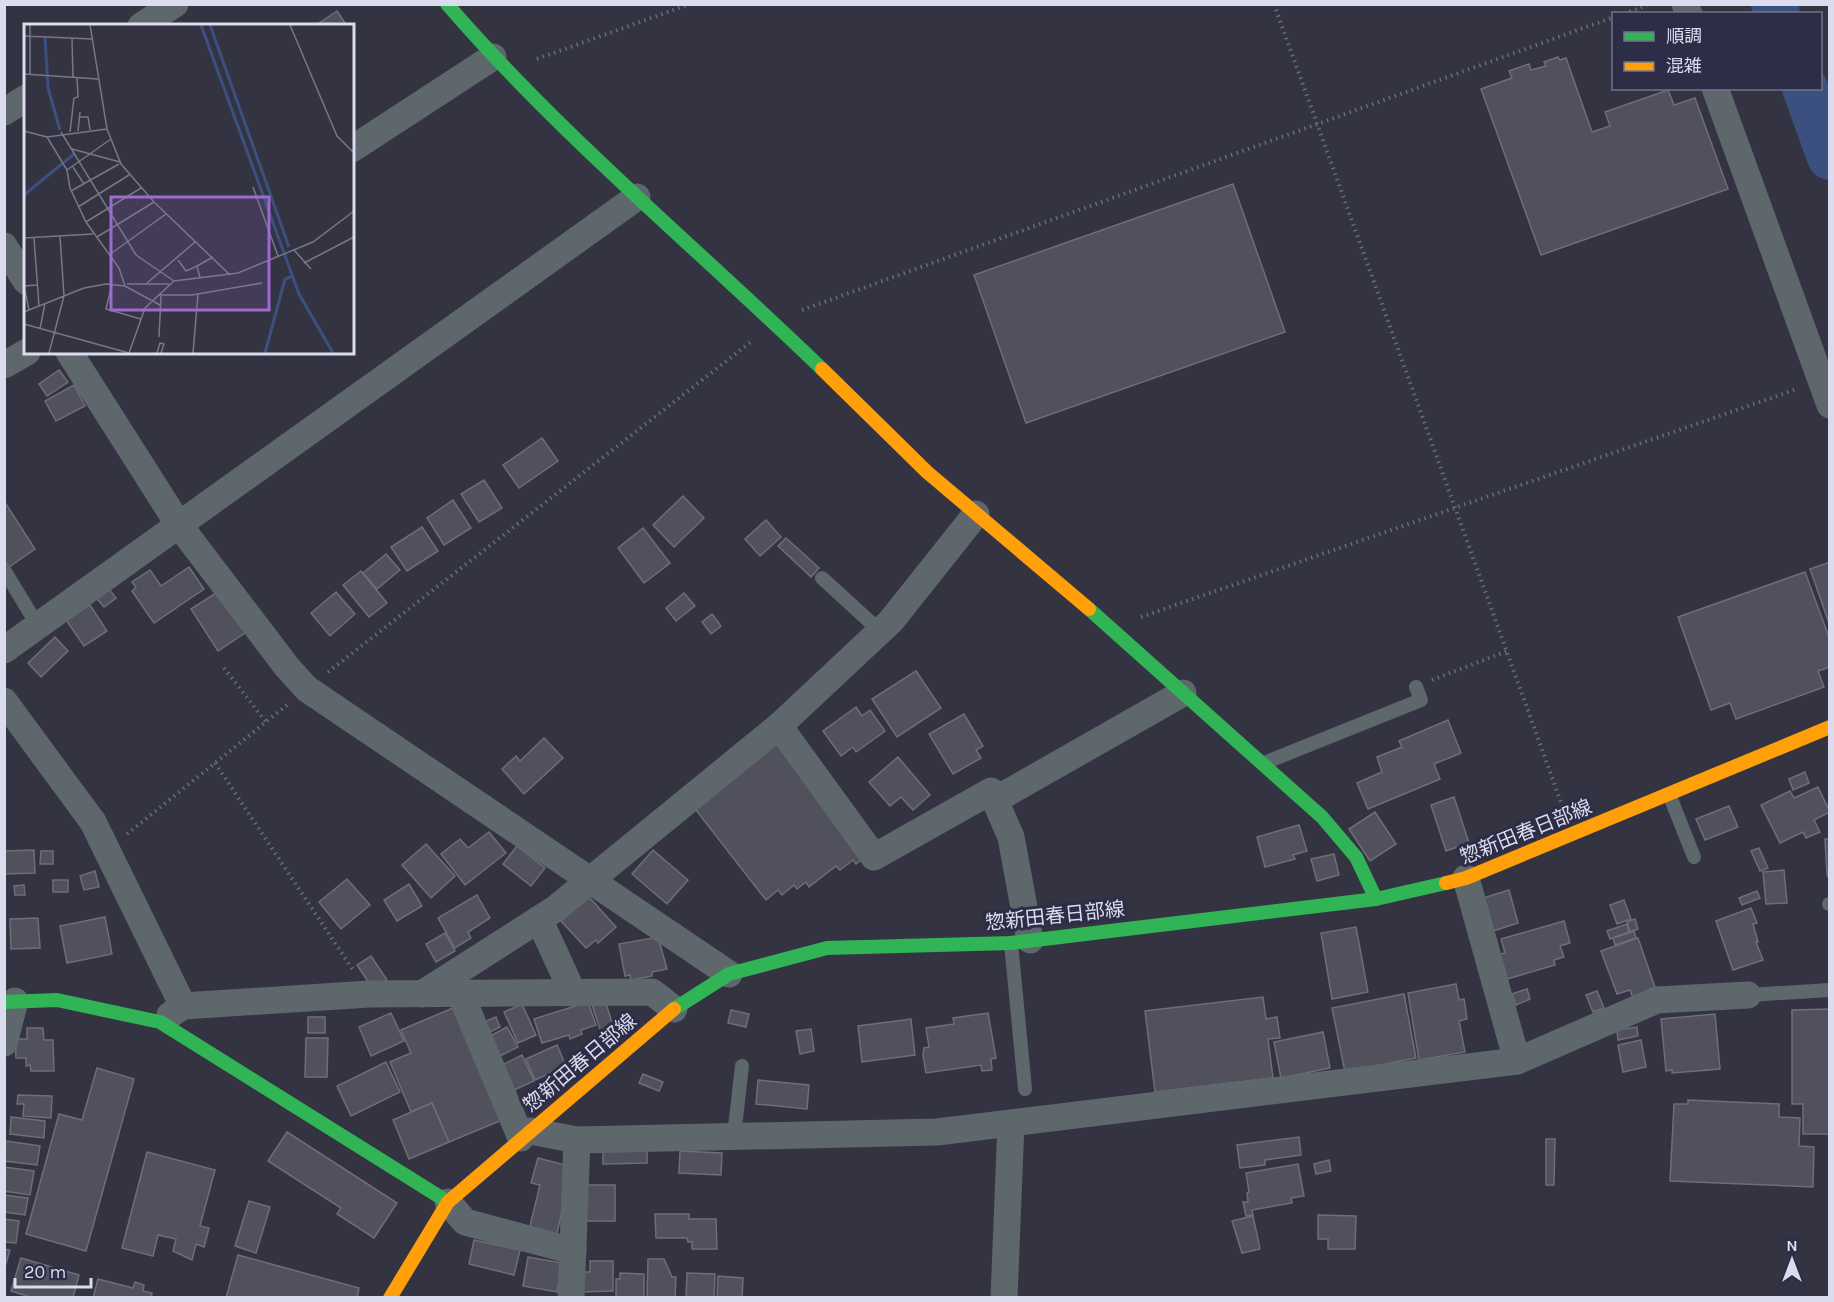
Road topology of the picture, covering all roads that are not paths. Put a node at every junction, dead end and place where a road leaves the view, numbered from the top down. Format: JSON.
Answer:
{"nodes":[{"id":1,"x":175,"y":4,"type":"edge"},
{"id":2,"x":447,"y":4,"type":"edge"},
{"id":3,"x":144,"y":24,"type":"edge"},
{"id":4,"x":493,"y":57,"type":"junction"},
{"id":5,"x":1716,"y":90,"type":"edge"},
{"id":6,"x":24,"y":99,"type":"edge"},
{"id":7,"x":4,"y":112,"type":"edge"},
{"id":8,"x":354,"y":148,"type":"edge"},
{"id":9,"x":637,"y":197,"type":"junction"},
{"id":10,"x":4,"y":246,"type":"edge"},
{"id":11,"x":24,"y":278,"type":"edge"},
{"id":12,"x":24,"y":354,"type":"edge"},
{"id":13,"x":70,"y":354,"type":"edge"},
{"id":14,"x":4,"y":365,"type":"edge"},
{"id":15,"x":1830,"y":405,"type":"edge"},
{"id":16,"x":976,"y":513,"type":"junction"},
{"id":17,"x":179,"y":525,"type":"junction"},
{"id":18,"x":4,"y":570,"type":"edge"},
{"id":19,"x":822,"y":578,"type":"dead end"},
{"id":20,"x":38,"y":626,"type":"junction"},
{"id":21,"x":880,"y":631,"type":"junction"},
{"id":22,"x":4,"y":650,"type":"edge"},
{"id":23,"x":1416,"y":687,"type":"road end"},
{"id":24,"x":1183,"y":693,"type":"junction"},
{"id":25,"x":4,"y":702,"type":"edge"},
{"id":26,"x":779,"y":726,"type":"junction"},
{"id":27,"x":1830,"y":727,"type":"edge"},
{"id":28,"x":1262,"y":764,"type":"junction"},
{"id":29,"x":1669,"y":794,"type":"junction"},
{"id":30,"x":995,"y":800,"type":"junction"},
{"id":31,"x":1694,"y":857,"type":"dead end"},
{"id":32,"x":1466,"y":878,"type":"junction"},
{"id":33,"x":588,"y":881,"type":"junction"},
{"id":34,"x":1376,"y":899,"type":"junction"},
{"id":35,"x":539,"y":919,"type":"junction"},
{"id":36,"x":1021,"y":942,"type":"junction"},
{"id":37,"x":729,"y":974,"type":"junction"},
{"id":38,"x":1830,"y":990,"type":"edge"},
{"id":39,"x":573,"y":993,"type":"junction"},
{"id":40,"x":422,"y":994,"type":"junction"},
{"id":41,"x":461,"y":995,"type":"junction"},
{"id":42,"x":1748,"y":995,"type":"joint"},
{"id":43,"x":10,"y":1001,"type":"edge"},
{"id":44,"x":183,"y":1006,"type":"junction"},
{"id":45,"x":674,"y":1009,"type":"junction"},
{"id":46,"x":160,"y":1022,"type":"junction"},
{"id":47,"x":4,"y":1043,"type":"edge"},
{"id":48,"x":1517,"y":1061,"type":"junction"},
{"id":49,"x":742,"y":1066,"type":"dead end"},
{"id":50,"x":1024,"y":1089,"type":"dead end"},
{"id":51,"x":1011,"y":1123,"type":"junction"},
{"id":52,"x":525,"y":1134,"type":"junction"},
{"id":53,"x":735,"y":1136,"type":"junction"},
{"id":54,"x":577,"y":1140,"type":"junction"},
{"id":55,"x":448,"y":1202,"type":"junction"},
{"id":56,"x":573,"y":1251,"type":"junction"},
{"id":57,"x":390,"y":1298,"type":"edge"},
{"id":58,"x":571,"y":1298,"type":"edge"},
{"id":59,"x":1004,"y":1298,"type":"edge"}],
"edges":[{"from":1,"to":3,"type":"street"},
{"from":2,"to":4,"type":"street"},
{"from":4,"to":8,"type":"street"},
{"from":4,"to":9,"type":"street"},
{"from":5,"to":15,"type":"street"},
{"from":6,"to":7,"type":"street"},
{"from":9,"to":16,"type":"street"},
{"from":9,"to":17,"type":"street"},
{"from":10,"to":11,"type":"street"},
{"from":12,"to":14,"type":"street"},
{"from":13,"to":17,"type":"street"},
{"from":16,"to":21,"type":"street"},
{"from":16,"to":24,"type":"street"},
{"from":17,"to":20,"type":"street"},
{"from":17,"to":33,"type":"street"},
{"from":18,"to":20,"type":"lane"},
{"from":19,"to":21,"type":"lane"},
{"from":20,"to":22,"type":"street"},
{"from":21,"to":26,"type":"street"},
{"from":23,"to":28,"type":"lane"},
{"from":24,"to":28,"type":"street"},
{"from":24,"to":30,"type":"street"},
{"from":25,"to":44,"type":"street"},
{"from":26,"to":30,"type":"street"},
{"from":26,"to":33,"type":"street"},
{"from":27,"to":29,"type":"street","name":"惣新田春日部線"},
{"from":28,"to":34,"type":"street"},
{"from":29,"to":31,"type":"lane"},
{"from":29,"to":32,"type":"street","name":"惣新田春日部線"},
{"from":30,"to":36,"type":"street"},
{"from":32,"to":34,"type":"street","name":"惣新田春日部線"},
{"from":32,"to":48,"type":"street"},
{"from":33,"to":35,"type":"street"},
{"from":33,"to":37,"type":"street"},
{"from":34,"to":36,"type":"street","name":"惣新田春日部線"},
{"from":35,"to":39,"type":"street"},
{"from":35,"to":40,"type":"street"},
{"from":36,"to":37,"type":"street","name":"惣新田春日部線"},
{"from":36,"to":50,"type":"lane"},
{"from":37,"to":45,"type":"street","name":"惣新田春日部線"},
{"from":38,"to":42,"type":"lane"},
{"from":39,"to":41,"type":"street"},
{"from":39,"to":45,"type":"street"},
{"from":40,"to":41,"type":"street"},
{"from":40,"to":44,"type":"street"},
{"from":41,"to":52,"type":"street"},
{"from":42,"to":48,"type":"street"},
{"from":43,"to":46,"type":"street"},
{"from":43,"to":47,"type":"street"},
{"from":44,"to":46,"type":"street"},
{"from":45,"to":52,"type":"street","name":"惣新田春日部線"},
{"from":46,"to":55,"type":"street"},
{"from":48,"to":51,"type":"street"},
{"from":49,"to":53,"type":"lane"},
{"from":51,"to":53,"type":"street"},
{"from":51,"to":59,"type":"street"},
{"from":52,"to":54,"type":"street"},
{"from":52,"to":55,"type":"street","name":"惣新田春日部線"},
{"from":53,"to":54,"type":"street"},
{"from":54,"to":56,"type":"street"},
{"from":55,"to":56,"type":"street"},
{"from":55,"to":57,"type":"street","name":"惣新田春日部線"},
{"from":56,"to":58,"type":"street"}]}
